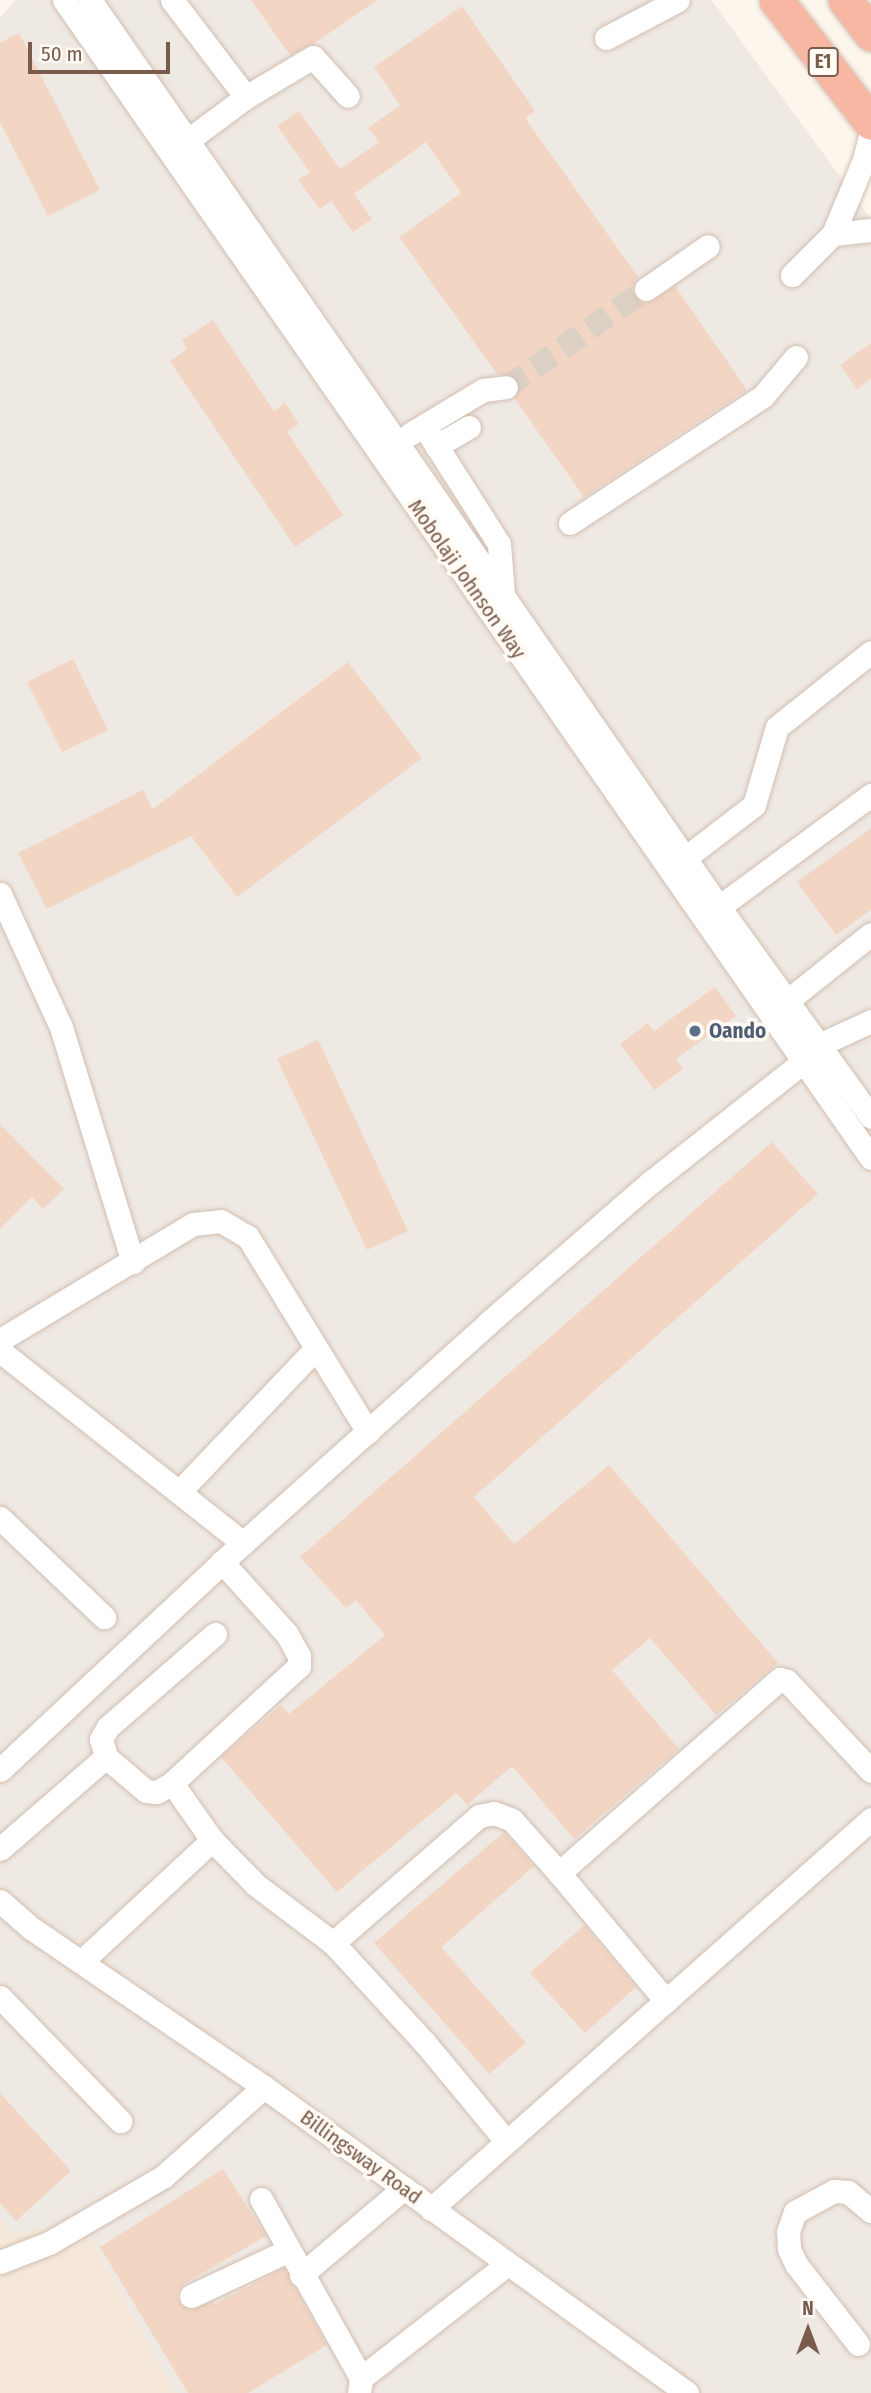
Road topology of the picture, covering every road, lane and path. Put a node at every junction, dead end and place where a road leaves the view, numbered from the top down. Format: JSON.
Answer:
{"nodes":[{"id":1,"x":64,"y":0,"type":"edge"},
{"id":2,"x":90,"y":0,"type":"edge"},
{"id":3,"x":172,"y":0,"type":"edge"},
{"id":4,"x":678,"y":0,"type":"edge"},
{"id":5,"x":776,"y":0,"type":"edge"},
{"id":6,"x":845,"y":0,"type":"edge"},
{"id":7,"x":871,"y":34,"type":"edge"},
{"id":8,"x":606,"y":38,"type":"dead end"},
{"id":9,"x":348,"y":96,"type":"dead end"},
{"id":10,"x":246,"y":97,"type":"junction"},
{"id":11,"x":871,"y":123,"type":"edge"},
{"id":12,"x":871,"y":131,"type":"edge"},
{"id":13,"x":188,"y":140,"type":"junction"},
{"id":14,"x":871,"y":230,"type":"edge"},
{"id":15,"x":833,"y":234,"type":"junction"},
{"id":16,"x":708,"y":246,"type":"dead end"},
{"id":17,"x":792,"y":275,"type":"dead end"},
{"id":18,"x":646,"y":289,"type":"tunnel mouth"},
{"id":19,"x":796,"y":357,"type":"dead end"},
{"id":20,"x":506,"y":387,"type":"tunnel mouth"},
{"id":21,"x":424,"y":426,"type":"junction"},
{"id":22,"x":469,"y":427,"type":"dead end"},
{"id":23,"x":397,"y":441,"type":"junction"},
{"id":24,"x":436,"y":446,"type":"junction"},
{"id":25,"x":570,"y":523,"type":"dead end"},
{"id":26,"x":503,"y":594,"type":"junction"},
{"id":27,"x":871,"y":652,"type":"edge"},
{"id":28,"x":871,"y":794,"type":"edge"},
{"id":29,"x":685,"y":858,"type":"junction"},
{"id":30,"x":0,"y":894,"type":"edge"},
{"id":31,"x":719,"y":907,"type":"junction"},
{"id":32,"x":871,"y":934,"type":"edge"},
{"id":33,"x":787,"y":1000,"type":"junction"},
{"id":34,"x":871,"y":1021,"type":"edge"},
{"id":35,"x":819,"y":1045,"type":"junction"},
{"id":36,"x":803,"y":1062,"type":"junction"},
{"id":37,"x":871,"y":1117,"type":"edge"},
{"id":38,"x":871,"y":1158,"type":"edge"},
{"id":39,"x":133,"y":1262,"type":"junction"},
{"id":40,"x":0,"y":1340,"type":"edge"},
{"id":41,"x":314,"y":1350,"type":"junction"},
{"id":42,"x":0,"y":1351,"type":"edge"},
{"id":43,"x":368,"y":1432,"type":"junction"},
{"id":44,"x":179,"y":1492,"type":"junction"},
{"id":45,"x":0,"y":1518,"type":"edge"},
{"id":46,"x":243,"y":1542,"type":"junction"},
{"id":47,"x":222,"y":1562,"type":"junction"},
{"id":48,"x":104,"y":1618,"type":"dead end"},
{"id":49,"x":215,"y":1634,"type":"dead end"},
{"id":50,"x":106,"y":1757,"type":"junction"},
{"id":51,"x":0,"y":1770,"type":"edge"},
{"id":52,"x":871,"y":1771,"type":"edge"},
{"id":53,"x":172,"y":1783,"type":"junction"},
{"id":54,"x":871,"y":1819,"type":"edge"},
{"id":55,"x":212,"y":1840,"type":"junction"},
{"id":56,"x":0,"y":1849,"type":"edge"},
{"id":57,"x":559,"y":1873,"type":"junction"},
{"id":58,"x":0,"y":1901,"type":"edge"},
{"id":59,"x":0,"y":1919,"type":"edge"},
{"id":60,"x":31,"y":1928,"type":"junction"},
{"id":61,"x":332,"y":1943,"type":"junction"},
{"id":62,"x":82,"y":1961,"type":"junction"},
{"id":63,"x":0,"y":1997,"type":"edge"},
{"id":64,"x":666,"y":2001,"type":"junction"},
{"id":65,"x":264,"y":2087,"type":"junction"},
{"id":66,"x":120,"y":2121,"type":"dead end"},
{"id":67,"x":506,"y":2141,"type":"junction"},
{"id":68,"x":404,"y":2188,"type":"junction"},
{"id":69,"x":261,"y":2199,"type":"dead end"},
{"id":70,"x":431,"y":2208,"type":"junction"},
{"id":71,"x":871,"y":2211,"type":"edge"},
{"id":72,"x":287,"y":2251,"type":"junction"},
{"id":73,"x":0,"y":2262,"type":"edge"},
{"id":74,"x":506,"y":2265,"type":"junction"},
{"id":75,"x":301,"y":2275,"type":"junction"},
{"id":76,"x":191,"y":2295,"type":"dead end"},
{"id":77,"x":858,"y":2344,"type":"dead end"},
{"id":78,"x":360,"y":2385,"type":"edge"},
{"id":79,"x":687,"y":2393,"type":"edge"}],
"edges":[{"from":1,"to":36,"type":"street","name":"Mobolaji Johnson Way"},
{"from":2,"to":13,"type":"street","name":"Mobolaji Johnson Way"},
{"from":3,"to":10,"type":"street"},
{"from":4,"to":8,"type":"street"},
{"from":5,"to":11,"type":"highway","number":"E1"},
{"from":6,"to":7,"type":"highway"},
{"from":9,"to":10,"type":"street"},
{"from":10,"to":13,"type":"street"},
{"from":12,"to":15,"type":"street"},
{"from":13,"to":23,"type":"street","name":"Mobolaji Johnson Way"},
{"from":14,"to":15,"type":"street"},
{"from":15,"to":17,"type":"street"},
{"from":16,"to":18,"type":"street"},
{"from":19,"to":25,"type":"street"},
{"from":20,"to":21,"type":"street"},
{"from":21,"to":23,"type":"street"},
{"from":21,"to":24,"type":"street"},
{"from":22,"to":24,"type":"street"},
{"from":23,"to":26,"type":"street","name":"Mobolaji Johnson Way"},
{"from":24,"to":26,"type":"street"},
{"from":26,"to":29,"type":"street","name":"Mobolaji Johnson Way"},
{"from":27,"to":29,"type":"street"},
{"from":28,"to":31,"type":"street"},
{"from":29,"to":31,"type":"street","name":"Mobolaji Johnson Way"},
{"from":30,"to":39,"type":"street"},
{"from":31,"to":33,"type":"street","name":"Mobolaji Johnson Way"},
{"from":32,"to":33,"type":"street"},
{"from":33,"to":35,"type":"street","name":"Mobolaji Johnson Way"},
{"from":34,"to":35,"type":"street"},
{"from":35,"to":37,"type":"street","name":"Mobolaji Johnson Way"},
{"from":36,"to":38,"type":"street","name":"Mobolaji Johnson Way"},
{"from":36,"to":43,"type":"street"},
{"from":39,"to":40,"type":"street"},
{"from":39,"to":41,"type":"street"},
{"from":41,"to":43,"type":"street"},
{"from":41,"to":44,"type":"street"},
{"from":42,"to":44,"type":"street"},
{"from":43,"to":46,"type":"street"},
{"from":44,"to":46,"type":"street"},
{"from":45,"to":48,"type":"street"},
{"from":46,"to":47,"type":"street"},
{"from":47,"to":51,"type":"street"},
{"from":47,"to":53,"type":"street"},
{"from":49,"to":50,"type":"street"},
{"from":50,"to":53,"type":"street"},
{"from":50,"to":56,"type":"street"},
{"from":52,"to":57,"type":"street"},
{"from":53,"to":55,"type":"street"},
{"from":54,"to":64,"type":"street"},
{"from":55,"to":61,"type":"street"},
{"from":55,"to":62,"type":"street"},
{"from":57,"to":61,"type":"street"},
{"from":57,"to":64,"type":"street"},
{"from":58,"to":60,"type":"street","name":"Billingsway Road"},
{"from":59,"to":60,"type":"street","name":"Billingsway Road"},
{"from":60,"to":62,"type":"street","name":"Billingsway Road"},
{"from":61,"to":67,"type":"street"},
{"from":62,"to":65,"type":"street","name":"Billingsway Road"},
{"from":63,"to":66,"type":"street"},
{"from":64,"to":67,"type":"street"},
{"from":65,"to":68,"type":"street","name":"Billingsway Road"},
{"from":65,"to":73,"type":"street"},
{"from":67,"to":70,"type":"street"},
{"from":68,"to":70,"type":"street","name":"Billingsway Road"},
{"from":68,"to":75,"type":"street"},
{"from":69,"to":72,"type":"street"},
{"from":70,"to":74,"type":"street","name":"Billingsway Road"},
{"from":71,"to":77,"type":"street"},
{"from":72,"to":75,"type":"street"},
{"from":72,"to":76,"type":"street"},
{"from":74,"to":78,"type":"street"},
{"from":74,"to":79,"type":"street","name":"Billingsway Road"},
{"from":75,"to":78,"type":"street"}]}
